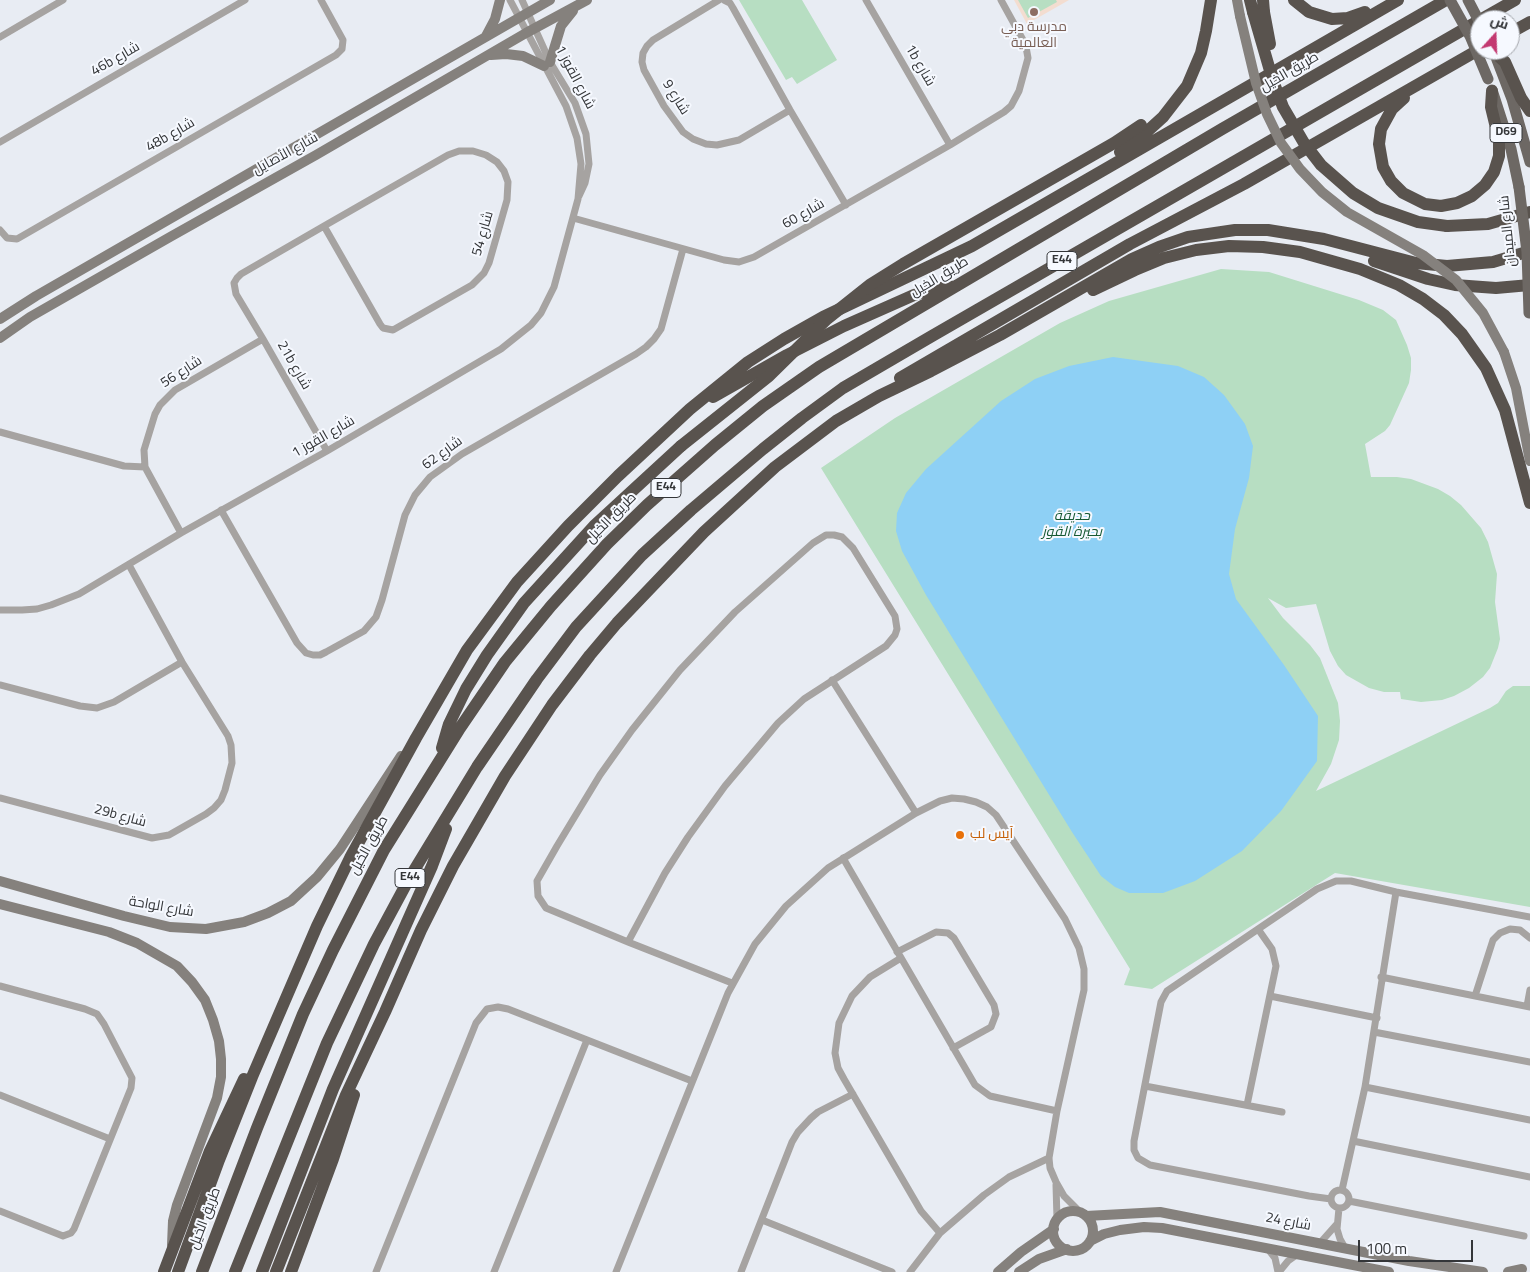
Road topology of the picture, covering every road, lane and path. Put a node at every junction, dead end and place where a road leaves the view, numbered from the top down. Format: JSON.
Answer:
{"nodes":[{"id":1,"x":64,"y":0,"type":"edge"},
{"id":2,"x":245,"y":0,"type":"edge"},
{"id":3,"x":321,"y":0,"type":"edge"},
{"id":4,"x":500,"y":0,"type":"edge"},
{"id":5,"x":510,"y":0,"type":"edge"},
{"id":6,"x":522,"y":0,"type":"edge"},
{"id":7,"x":550,"y":0,"type":"edge"},
{"id":8,"x":719,"y":0,"type":"edge"},
{"id":9,"x":724,"y":0,"type":"edge"},
{"id":10,"x":866,"y":0,"type":"edge"},
{"id":11,"x":1001,"y":0,"type":"edge"},
{"id":12,"x":1211,"y":0,"type":"edge"},
{"id":13,"x":1237,"y":0,"type":"edge"},
{"id":14,"x":1294,"y":0,"type":"edge"},
{"id":15,"x":1387,"y":0,"type":"edge"},
{"id":16,"x":1398,"y":0,"type":"edge"},
{"id":17,"x":1446,"y":0,"type":"edge"},
{"id":18,"x":1450,"y":0,"type":"edge"},
{"id":19,"x":1515,"y":0,"type":"edge"},
{"id":20,"x":584,"y":2,"type":"edge"},
{"id":21,"x":1258,"y":6,"type":"edge"},
{"id":22,"x":1498,"y":10,"type":"edge"},
{"id":23,"x":523,"y":15,"type":"junction"},
{"id":24,"x":1208,"y":20,"type":"junction"},
{"id":25,"x":1470,"y":27,"type":"edge"},
{"id":26,"x":531,"y":30,"type":"junction"},
{"id":27,"x":0,"y":37,"type":"edge"},
{"id":28,"x":486,"y":37,"type":"junction"},
{"id":29,"x":488,"y":55,"type":"junction"},
{"id":30,"x":1470,"y":55,"type":"edge"},
{"id":31,"x":1503,"y":60,"type":"edge"},
{"id":32,"x":547,"y":64,"type":"junction"},
{"id":33,"x":1506,"y":73,"type":"junction"},
{"id":34,"x":1432,"y":76,"type":"junction"},
{"id":35,"x":1490,"y":85,"type":"junction"},
{"id":36,"x":790,"y":110,"type":"junction"},
{"id":37,"x":1530,"y":111,"type":"edge"},
{"id":38,"x":0,"y":142,"type":"edge"},
{"id":39,"x":950,"y":145,"type":"junction"},
{"id":40,"x":1530,"y":162,"type":"edge"},
{"id":41,"x":846,"y":205,"type":"junction"},
{"id":42,"x":1530,"y":212,"type":"edge"},
{"id":43,"x":573,"y":218,"type":"junction"},
{"id":44,"x":324,"y":226,"type":"junction"},
{"id":45,"x":0,"y":231,"type":"edge"},
{"id":46,"x":1301,"y":235,"type":"junction"},
{"id":47,"x":683,"y":249,"type":"junction"},
{"id":48,"x":1530,"y":251,"type":"edge"},
{"id":49,"x":928,"y":268,"type":"junction"},
{"id":50,"x":957,"y":285,"type":"junction"},
{"id":51,"x":1530,"y":285,"type":"edge"},
{"id":52,"x":1073,"y":293,"type":"junction"},
{"id":53,"x":236,"y":294,"type":"joint"},
{"id":54,"x":1529,"y":313,"type":"edge"},
{"id":55,"x":0,"y":319,"type":"edge"},
{"id":56,"x":1530,"y":322,"type":"edge"},
{"id":57,"x":0,"y":338,"type":"edge"},
{"id":58,"x":263,"y":339,"type":"junction"},
{"id":59,"x":879,"y":396,"type":"junction"},
{"id":60,"x":690,"y":409,"type":"junction"},
{"id":61,"x":0,"y":432,"type":"edge"},
{"id":62,"x":327,"y":451,"type":"junction"},
{"id":63,"x":1530,"y":461,"type":"edge"},
{"id":64,"x":146,"y":467,"type":"junction"},
{"id":65,"x":1530,"y":503,"type":"edge"},
{"id":66,"x":221,"y":510,"type":"junction"},
{"id":67,"x":181,"y":533,"type":"junction"},
{"id":68,"x":129,"y":565,"type":"junction"},
{"id":69,"x":0,"y":610,"type":"edge"},
{"id":70,"x":182,"y":662,"type":"junction"},
{"id":71,"x":832,"y":680,"type":"junction"},
{"id":72,"x":0,"y":685,"type":"edge"},
{"id":73,"x":416,"y":738,"type":"junction"},
{"id":74,"x":439,"y":762,"type":"junction"},
{"id":75,"x":0,"y":798,"type":"edge"},
{"id":76,"x":453,"y":806,"type":"junction"},
{"id":77,"x":916,"y":813,"type":"junction"},
{"id":78,"x":843,"y":858,"type":"junction"},
{"id":79,"x":0,"y":880,"type":"edge"},
{"id":80,"x":1396,"y":892,"type":"junction"},
{"id":81,"x":0,"y":904,"type":"edge"},
{"id":82,"x":1526,"y":917,"type":"edge"},
{"id":83,"x":1258,"y":929,"type":"junction"},
{"id":84,"x":1520,"y":930,"type":"junction"},
{"id":85,"x":1530,"y":938,"type":"edge"},
{"id":86,"x":628,"y":942,"type":"junction"},
{"id":87,"x":899,"y":955,"type":"junction"},
{"id":88,"x":1381,"y":977,"type":"junction"},
{"id":89,"x":732,"y":983,"type":"junction"},
{"id":90,"x":0,"y":986,"type":"edge"},
{"id":91,"x":1530,"y":990,"type":"edge"},
{"id":92,"x":1270,"y":996,"type":"junction"},
{"id":93,"x":1475,"y":996,"type":"junction"},
{"id":94,"x":1529,"y":1006,"type":"edge"},
{"id":95,"x":1377,"y":1018,"type":"junction"},
{"id":96,"x":1374,"y":1032,"type":"junction"},
{"id":97,"x":270,"y":1036,"type":"junction"},
{"id":98,"x":587,"y":1040,"type":"junction"},
{"id":99,"x":953,"y":1048,"type":"junction"},
{"id":100,"x":365,"y":1054,"type":"junction"},
{"id":101,"x":1530,"y":1062,"type":"edge"},
{"id":102,"x":692,"y":1081,"type":"junction"},
{"id":103,"x":1145,"y":1086,"type":"junction"},
{"id":104,"x":1364,"y":1087,"type":"junction"},
{"id":105,"x":853,"y":1094,"type":"junction"},
{"id":106,"x":0,"y":1095,"type":"edge"},
{"id":107,"x":1247,"y":1105,"type":"junction"},
{"id":108,"x":1057,"y":1111,"type":"junction"},
{"id":109,"x":1282,"y":1112,"type":"dead end"},
{"id":110,"x":1530,"y":1120,"type":"edge"},
{"id":111,"x":110,"y":1139,"type":"junction"},
{"id":112,"x":1353,"y":1141,"type":"junction"},
{"id":113,"x":1049,"y":1158,"type":"junction"},
{"id":114,"x":1530,"y":1177,"type":"edge"},
{"id":115,"x":1056,"y":1182,"type":"junction"},
{"id":116,"x":1342,"y":1190,"type":"junction"},
{"id":117,"x":1331,"y":1199,"type":"junction"},
{"id":118,"x":1349,"y":1201,"type":"junction"},
{"id":119,"x":1339,"y":1208,"type":"junction"},
{"id":120,"x":0,"y":1211,"type":"edge"},
{"id":121,"x":1084,"y":1214,"type":"junction"},
{"id":122,"x":762,"y":1220,"type":"junction"},
{"id":123,"x":1056,"y":1224,"type":"junction"},
{"id":124,"x":1336,"y":1224,"type":"junction"},
{"id":125,"x":940,"y":1233,"type":"junction"},
{"id":126,"x":1524,"y":1236,"type":"dead end"},
{"id":127,"x":1090,"y":1241,"type":"junction"},
{"id":128,"x":1320,"y":1243,"type":"junction"},
{"id":129,"x":1268,"y":1248,"type":"junction"},
{"id":130,"x":1345,"y":1248,"type":"junction"},
{"id":131,"x":1067,"y":1250,"type":"junction"},
{"id":132,"x":172,"y":1252,"type":"junction"},
{"id":133,"x":1298,"y":1254,"type":"junction"},
{"id":134,"x":1524,"y":1268,"type":"edge"},
{"id":135,"x":164,"y":1272,"type":"edge"},
{"id":136,"x":178,"y":1272,"type":"edge"},
{"id":137,"x":202,"y":1272,"type":"edge"},
{"id":138,"x":235,"y":1272,"type":"edge"},
{"id":139,"x":262,"y":1272,"type":"edge"},
{"id":140,"x":276,"y":1272,"type":"edge"},
{"id":141,"x":291,"y":1272,"type":"edge"},
{"id":142,"x":376,"y":1272,"type":"edge"},
{"id":143,"x":494,"y":1272,"type":"edge"},
{"id":144,"x":616,"y":1272,"type":"edge"},
{"id":145,"x":741,"y":1272,"type":"edge"},
{"id":146,"x":892,"y":1272,"type":"edge"},
{"id":147,"x":910,"y":1272,"type":"edge"},
{"id":148,"x":998,"y":1272,"type":"edge"},
{"id":149,"x":1020,"y":1272,"type":"edge"},
{"id":150,"x":1279,"y":1272,"type":"edge"},
{"id":151,"x":1389,"y":1272,"type":"edge"},
{"id":152,"x":1483,"y":1272,"type":"edge"},
{"id":153,"x":1508,"y":1272,"type":"edge"}],
"edges":[{"from":1,"to":27,"type":"street"},
{"from":2,"to":38,"type":"street","name":"46b شارع"},
{"from":3,"to":45,"type":"street","name":"48b شارع"},
{"from":4,"to":28,"type":"main road"},
{"from":5,"to":23,"type":"street","name":"شارع القوز 1"},
{"from":6,"to":23,"type":"street","name":"شارع القوز 1"},
{"from":7,"to":23,"type":"main road","name":"شارع الأصايل"},
{"from":8,"to":36,"type":"street","name":"شارع 9"},
{"from":9,"to":36,"type":"street"},
{"from":10,"to":39,"type":"street","name":"1b شارع"},
{"from":11,"to":39,"type":"street","name":"شارع 60"},
{"from":12,"to":24,"type":"highway"},
{"from":13,"to":63,"type":"main road","bridge":true},
{"from":14,"to":15,"type":"highway"},
{"from":16,"to":49,"type":"highway"},
{"from":17,"to":50,"type":"highway","name":"طريق الخيل","number":"E44"},
{"from":18,"to":35,"type":"main road","name":"شارع الميدان","number":"D69","bridge":true},
{"from":19,"to":22,"type":"highway","number":"E44"},
{"from":20,"to":26,"type":"main road","name":"شارع الأصايل"},
{"from":20,"to":32,"type":"main road"},
{"from":21,"to":42,"type":"highway","bridge":true},
{"from":23,"to":26,"type":"street","name":"شارع القوز 1"},
{"from":23,"to":28,"type":"main road","name":"شارع الأصايل"},
{"from":24,"to":49,"type":"highway"},
{"from":24,"to":74,"type":"highway","bridge":true},
{"from":25,"to":76,"type":"highway","number":"E44"},
{"from":26,"to":29,"type":"main road","name":"شارع الأصايل"},
{"from":26,"to":32,"type":"street","name":"شارع القوز 1"},
{"from":28,"to":55,"type":"main road","name":"شارع الأصايل"},
{"from":29,"to":32,"type":"main road"},
{"from":29,"to":57,"type":"main road","name":"شارع الأصايل"},
{"from":30,"to":34,"type":"highway"},
{"from":31,"to":33,"type":"highway"},
{"from":32,"to":43,"type":"street","name":"شارع القوز 1"},
{"from":33,"to":37,"type":"highway"},
{"from":33,"to":40,"type":"main road","number":"D69"},
{"from":34,"to":35,"type":"highway"},
{"from":34,"to":59,"type":"highway"},
{"from":35,"to":54,"type":"main road","name":"شارع الميدان","number":"D69","bridge":true},
{"from":36,"to":41,"type":"street"},
{"from":39,"to":41,"type":"street","name":"شارع 60"},
{"from":41,"to":47,"type":"street","name":"شارع 60"},
{"from":43,"to":47,"type":"street","name":"شارع 60"},
{"from":43,"to":62,"type":"street","name":"شارع القوز 1"},
{"from":44,"to":44,"type":"street","name":"شارع 54"},
{"from":44,"to":53,"type":"street","name":"شارع 54"},
{"from":46,"to":48,"type":"highway"},
{"from":46,"to":51,"type":"highway"},
{"from":46,"to":52,"type":"highway"},
{"from":47,"to":66,"type":"street","name":"شارع 62"},
{"from":49,"to":60,"type":"highway"},
{"from":50,"to":60,"type":"highway"},
{"from":50,"to":74,"type":"highway","name":"طريق الخيل","number":"E44"},
{"from":52,"to":59,"type":"highway"},
{"from":52,"to":65,"type":"highway"},
{"from":53,"to":58,"type":"street","name":"21b شارع"},
{"from":54,"to":56,"type":"main road","name":"شارع الميدان","number":"D69"},
{"from":58,"to":62,"type":"street","name":"21b شارع"},
{"from":58,"to":64,"type":"street","name":"شارع 56"},
{"from":59,"to":100,"type":"highway"},
{"from":60,"to":73,"type":"highway"},
{"from":61,"to":64,"type":"street"},
{"from":62,"to":66,"type":"street","name":"شارع القوز 1"},
{"from":64,"to":67,"type":"street","name":"شارع 56"},
{"from":66,"to":67,"type":"street","name":"شارع القوز 1"},
{"from":67,"to":68,"type":"street","name":"شارع القوز 1"},
{"from":68,"to":69,"type":"street","name":"شارع القوز 1"},
{"from":68,"to":70,"type":"street","name":"29b شارع"},
{"from":70,"to":72,"type":"street"},
{"from":70,"to":75,"type":"street","name":"29b شارع"},
{"from":71,"to":77,"type":"street"},
{"from":71,"to":86,"type":"street"},
{"from":71,"to":86,"type":"street"},
{"from":73,"to":79,"type":"main road","name":"شارع الواحة"},
{"from":73,"to":97,"type":"highway"},
{"from":74,"to":137,"type":"highway","name":"طريق الخيل","number":"E44"},
{"from":76,"to":138,"type":"highway","number":"E44"},
{"from":76,"to":139,"type":"highway"},
{"from":77,"to":78,"type":"street"},
{"from":77,"to":108,"type":"street"},
{"from":78,"to":87,"type":"street"},
{"from":78,"to":89,"type":"street"},
{"from":80,"to":82,"type":"street"},
{"from":80,"to":83,"type":"street"},
{"from":80,"to":88,"type":"street"},
{"from":81,"to":132,"type":"main road"},
{"from":82,"to":84,"type":"street"},
{"from":83,"to":92,"type":"street"},
{"from":83,"to":103,"type":"street"},
{"from":84,"to":85,"type":"street"},
{"from":84,"to":93,"type":"street"},
{"from":86,"to":89,"type":"street"},
{"from":87,"to":99,"type":"street"},
{"from":87,"to":99,"type":"street"},
{"from":87,"to":105,"type":"street"},
{"from":88,"to":93,"type":"street"},
{"from":88,"to":95,"type":"street"},
{"from":89,"to":102,"type":"street"},
{"from":90,"to":111,"type":"street"},
{"from":91,"to":94,"type":"street"},
{"from":92,"to":95,"type":"street"},
{"from":92,"to":107,"type":"street"},
{"from":93,"to":94,"type":"street"},
{"from":95,"to":96,"type":"street"},
{"from":96,"to":101,"type":"street"},
{"from":96,"to":104,"type":"street"},
{"from":97,"to":132,"type":"highway"},
{"from":97,"to":136,"type":"highway"},
{"from":98,"to":102,"type":"street"},
{"from":98,"to":142,"type":"street"},
{"from":98,"to":143,"type":"street"},
{"from":99,"to":108,"type":"street"},
{"from":100,"to":140,"type":"highway"},
{"from":100,"to":141,"type":"highway"},
{"from":102,"to":144,"type":"street"},
{"from":103,"to":107,"type":"street"},
{"from":103,"to":117,"type":"street"},
{"from":104,"to":110,"type":"street"},
{"from":104,"to":112,"type":"street"},
{"from":105,"to":122,"type":"street"},
{"from":105,"to":125,"type":"street"},
{"from":106,"to":111,"type":"street"},
{"from":107,"to":109,"type":"street"},
{"from":108,"to":113,"type":"street"},
{"from":111,"to":120,"type":"street"},
{"from":112,"to":114,"type":"street"},
{"from":112,"to":116,"type":"street"},
{"from":113,"to":115,"type":"street"},
{"from":113,"to":125,"type":"street"},
{"from":115,"to":121,"type":"street"},
{"from":115,"to":123,"type":"street"},
{"from":116,"to":117,"type":"street"},
{"from":116,"to":118,"type":"street"},
{"from":117,"to":119,"type":"street"},
{"from":118,"to":119,"type":"street"},
{"from":118,"to":126,"type":"street"},
{"from":119,"to":124,"type":"street"},
{"from":121,"to":123,"type":"main road"},
{"from":121,"to":127,"type":"main road"},
{"from":121,"to":128,"type":"main road","name":"شارع 24"},
{"from":122,"to":145,"type":"street"},
{"from":122,"to":146,"type":"street"},
{"from":123,"to":131,"type":"main road"},
{"from":123,"to":148,"type":"main road"},
{"from":124,"to":128,"type":"street"},
{"from":124,"to":130,"type":"street"},
{"from":125,"to":147,"type":"street"},
{"from":127,"to":129,"type":"main road","name":"شارع 24"},
{"from":127,"to":131,"type":"main road"},
{"from":128,"to":130,"type":"main road","name":"شارع 24"},
{"from":129,"to":133,"type":"main road","name":"شارع 24"},
{"from":129,"to":150,"type":"street"},
{"from":130,"to":152,"type":"main road","name":"شارع 24"},
{"from":131,"to":149,"type":"main road"},
{"from":132,"to":135,"type":"highway"},
{"from":133,"to":150,"type":"street"},
{"from":133,"to":151,"type":"main road","name":"شارع 24"},
{"from":134,"to":153,"type":"main road"}]}
